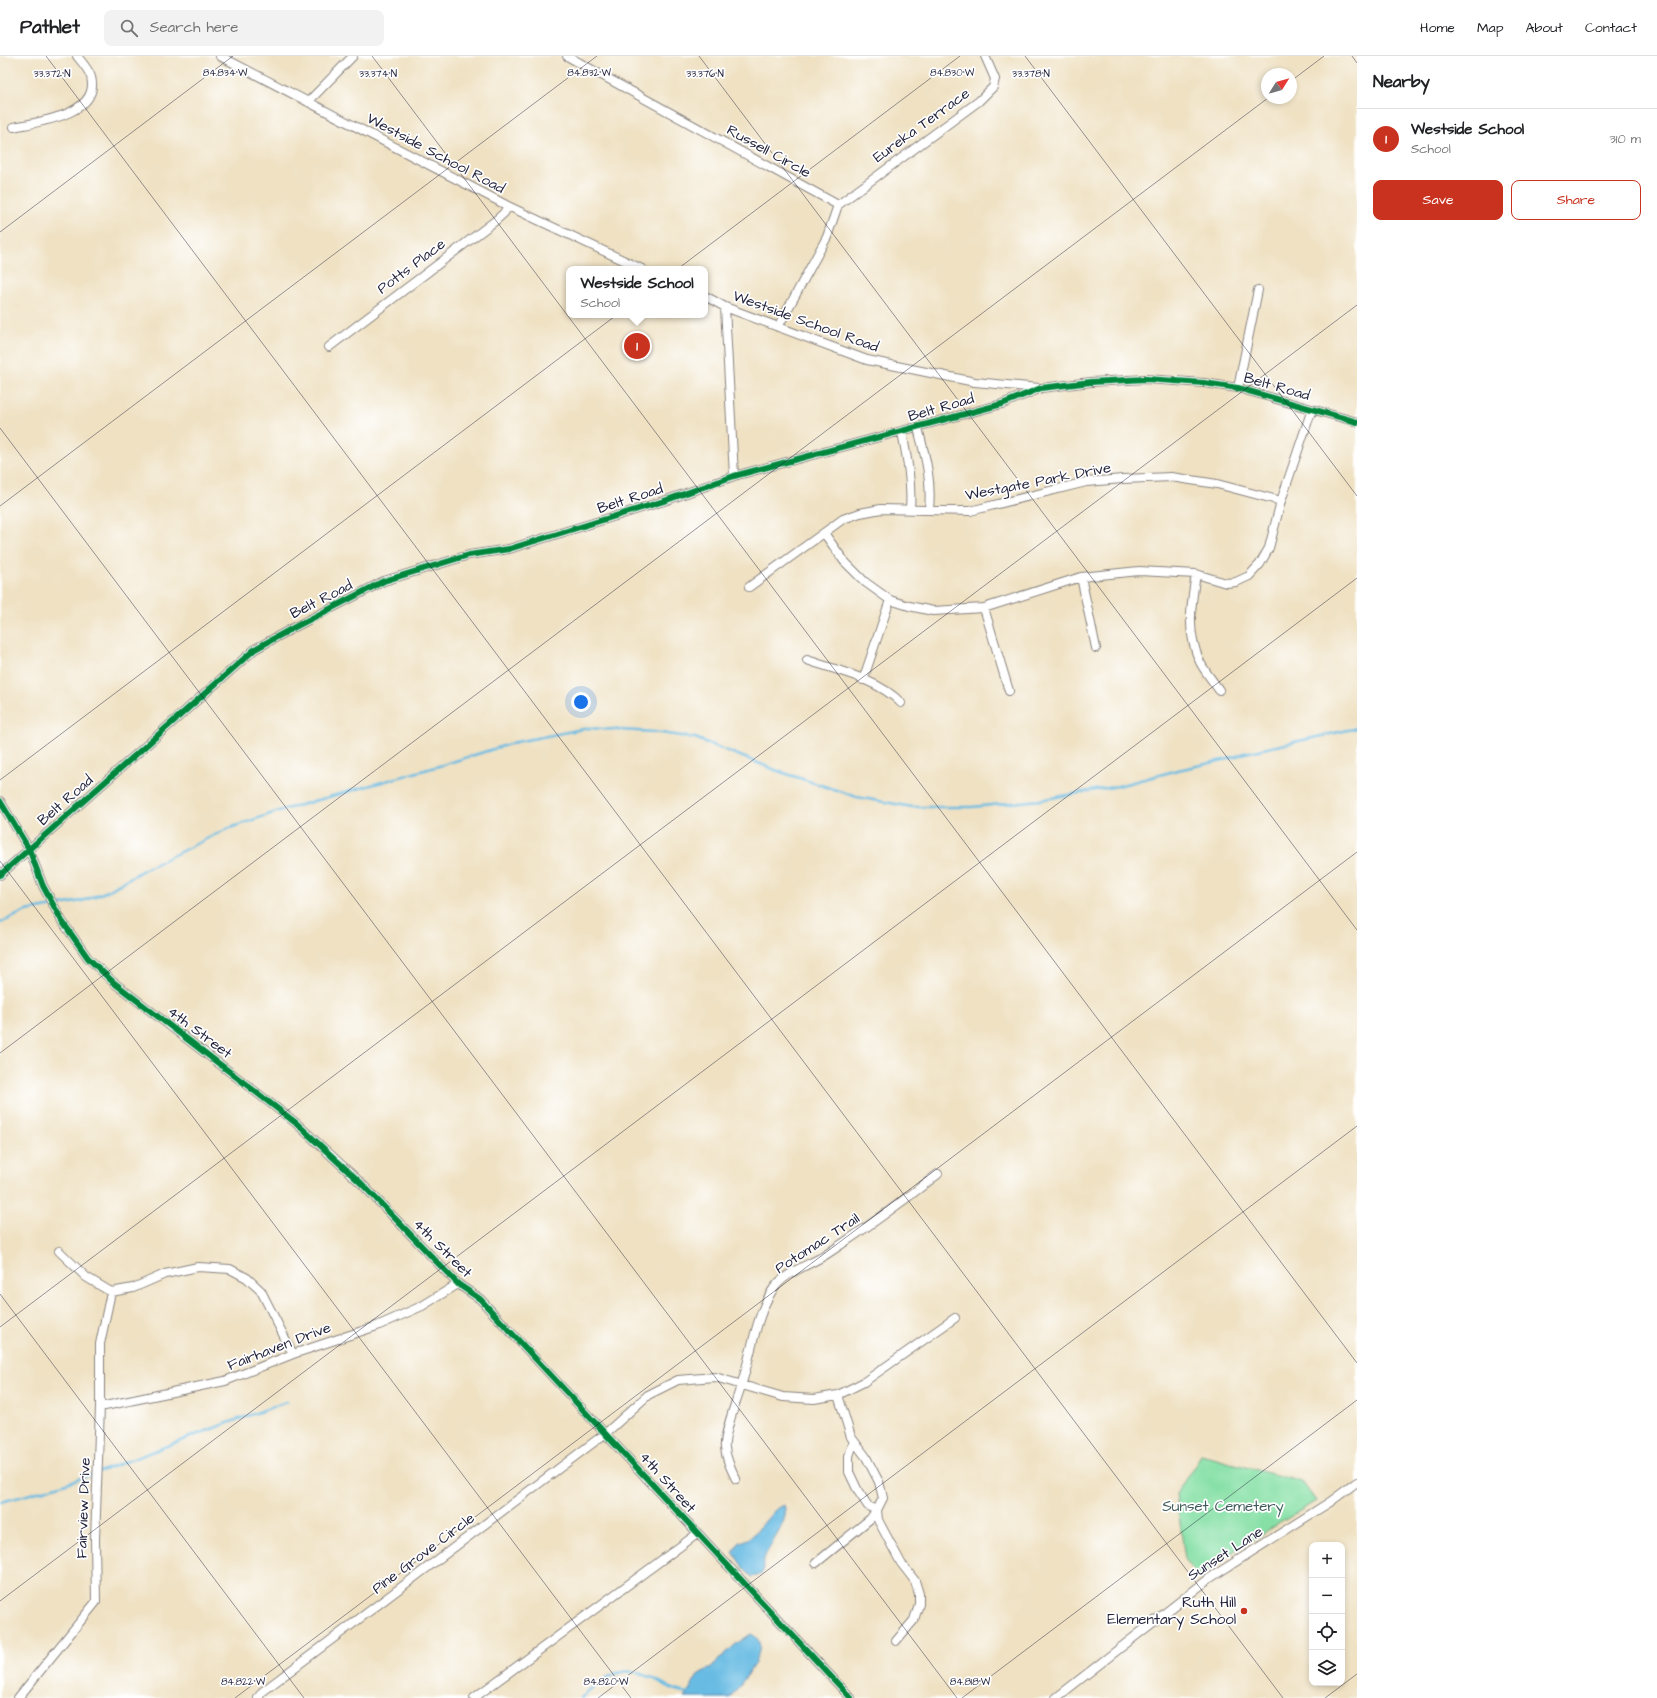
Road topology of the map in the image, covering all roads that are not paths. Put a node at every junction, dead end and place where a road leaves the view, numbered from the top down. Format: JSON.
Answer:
{"nodes":[{"id":1,"x":77,"y":56,"type":"edge"},
{"id":2,"x":220,"y":56,"type":"edge"},
{"id":3,"x":353,"y":56,"type":"edge"},
{"id":4,"x":567,"y":56,"type":"edge"},
{"id":5,"x":985,"y":56,"type":"edge"},
{"id":6,"x":308,"y":102,"type":"junction"},
{"id":7,"x":14,"y":127,"type":"dead end"},
{"id":8,"x":838,"y":205,"type":"junction"},
{"id":9,"x":508,"y":206,"type":"junction"},
{"id":10,"x":636,"y":266,"type":"edge"},
{"id":11,"x":1258,"y":290,"type":"dead end"},
{"id":12,"x":708,"y":298,"type":"edge"},
{"id":13,"x":725,"y":307,"type":"junction"},
{"id":14,"x":778,"y":327,"type":"junction"},
{"id":15,"x":329,"y":347,"type":"dead end"},
{"id":16,"x":1041,"y":388,"type":"junction"},
{"id":17,"x":1238,"y":388,"type":"junction"},
{"id":18,"x":1312,"y":409,"type":"junction"},
{"id":19,"x":1357,"y":422,"type":"edge"},
{"id":20,"x":918,"y":428,"type":"junction"},
{"id":21,"x":902,"y":432,"type":"junction"},
{"id":22,"x":734,"y":476,"type":"junction"},
{"id":23,"x":1281,"y":501,"type":"junction"},
{"id":24,"x":910,"y":509,"type":"junction"},
{"id":25,"x":929,"y":509,"type":"junction"},
{"id":26,"x":824,"y":533,"type":"junction"},
{"id":27,"x":1196,"y":574,"type":"junction"},
{"id":28,"x":1081,"y":577,"type":"junction"},
{"id":29,"x":748,"y":588,"type":"dead end"},
{"id":30,"x":890,"y":600,"type":"junction"},
{"id":31,"x":984,"y":608,"type":"junction"},
{"id":32,"x":1096,"y":648,"type":"dead end"},
{"id":33,"x":807,"y":660,"type":"dead end"},
{"id":34,"x":863,"y":680,"type":"junction"},
{"id":35,"x":1219,"y":690,"type":"dead end"},
{"id":36,"x":1009,"y":691,"type":"dead end"},
{"id":37,"x":901,"y":703,"type":"dead end"},
{"id":38,"x":0,"y":801,"type":"edge"},
{"id":39,"x":29,"y":849,"type":"junction"},
{"id":40,"x":0,"y":875,"type":"edge"},
{"id":41,"x":938,"y":1174,"type":"dead end"},
{"id":42,"x":59,"y":1251,"type":"dead end"},
{"id":43,"x":458,"y":1284,"type":"junction"},
{"id":44,"x":111,"y":1292,"type":"junction"},
{"id":45,"x":955,"y":1318,"type":"dead end"},
{"id":46,"x":292,"y":1354,"type":"junction"},
{"id":47,"x":742,"y":1384,"type":"junction"},
{"id":48,"x":838,"y":1395,"type":"junction"},
{"id":49,"x":100,"y":1407,"type":"junction"},
{"id":50,"x":606,"y":1433,"type":"junction"},
{"id":51,"x":854,"y":1441,"type":"junction"},
{"id":52,"x":736,"y":1479,"type":"dead end"},
{"id":53,"x":1357,"y":1482,"type":"edge"},
{"id":54,"x":877,"y":1510,"type":"junction"},
{"id":55,"x":697,"y":1534,"type":"junction"},
{"id":56,"x":816,"y":1563,"type":"dead end"},
{"id":57,"x":896,"y":1641,"type":"dead end"},
{"id":58,"x":18,"y":1698,"type":"edge"},
{"id":59,"x":258,"y":1698,"type":"edge"},
{"id":60,"x":474,"y":1698,"type":"edge"},
{"id":61,"x":851,"y":1698,"type":"edge"},
{"id":62,"x":1056,"y":1698,"type":"edge"}],
"edges":[{"from":1,"to":7,"type":"street"},
{"from":2,"to":6,"type":"street","name":"Westside School Road"},
{"from":3,"to":6,"type":"street"},
{"from":4,"to":8,"type":"street","name":"Russell Circle"},
{"from":5,"to":8,"type":"street","name":"Eureka Terrace"},
{"from":6,"to":9,"type":"street","name":"Westside School Road"},
{"from":8,"to":14,"type":"street"},
{"from":9,"to":10,"type":"street","name":"Westside School Road"},
{"from":9,"to":15,"type":"street","name":"Potts Place"},
{"from":11,"to":17,"type":"street"},
{"from":12,"to":13,"type":"street","name":"Westside School Road"},
{"from":13,"to":14,"type":"street","name":"Westside School Road"},
{"from":13,"to":22,"type":"street"},
{"from":14,"to":16,"type":"street","name":"Westside School Road"},
{"from":16,"to":17,"type":"street","name":"Belt Road"},
{"from":16,"to":20,"type":"street","name":"Belt Road"},
{"from":17,"to":18,"type":"street","name":"Belt Road"},
{"from":18,"to":19,"type":"street","name":"Belt Road"},
{"from":18,"to":23,"type":"street"},
{"from":20,"to":21,"type":"street","name":"Belt Road"},
{"from":20,"to":25,"type":"street"},
{"from":21,"to":22,"type":"street","name":"Belt Road"},
{"from":21,"to":24,"type":"street"},
{"from":22,"to":39,"type":"street","name":"Belt Road"},
{"from":23,"to":25,"type":"street","name":"Westgate Park Drive"},
{"from":23,"to":27,"type":"street"},
{"from":24,"to":25,"type":"street","name":"Westgate Park Drive"},
{"from":24,"to":26,"type":"street","name":"Westgate Park Drive"},
{"from":26,"to":29,"type":"street","name":"Westgate Park Drive"},
{"from":26,"to":30,"type":"street"},
{"from":27,"to":28,"type":"street"},
{"from":27,"to":35,"type":"street"},
{"from":28,"to":31,"type":"street"},
{"from":28,"to":32,"type":"street"},
{"from":30,"to":31,"type":"street"},
{"from":30,"to":34,"type":"street"},
{"from":31,"to":36,"type":"street"},
{"from":33,"to":34,"type":"street"},
{"from":34,"to":37,"type":"street"},
{"from":38,"to":39,"type":"street","name":"4th Street"},
{"from":39,"to":40,"type":"street","name":"Belt Road"},
{"from":39,"to":43,"type":"street","name":"4th Street"},
{"from":41,"to":47,"type":"street","name":"Potomac Trail"},
{"from":42,"to":44,"type":"street"},
{"from":43,"to":46,"type":"street","name":"Fairhaven Drive"},
{"from":43,"to":50,"type":"street","name":"4th Street"},
{"from":44,"to":46,"type":"street"},
{"from":44,"to":49,"type":"street","name":"Fairview Drive"},
{"from":45,"to":48,"type":"street","name":"Pine Grove Circle"},
{"from":46,"to":49,"type":"street","name":"Fairhaven Drive"},
{"from":47,"to":48,"type":"street","name":"Pine Grove Circle"},
{"from":47,"to":50,"type":"street","name":"Pine Grove Circle"},
{"from":47,"to":52,"type":"street","name":"Potomac Trail"},
{"from":48,"to":51,"type":"street"},
{"from":49,"to":58,"type":"street","name":"Fairview Drive"},
{"from":50,"to":55,"type":"street","name":"4th Street"},
{"from":50,"to":59,"type":"street","name":"Pine Grove Circle"},
{"from":51,"to":54,"type":"street"},
{"from":51,"to":54,"type":"street"},
{"from":53,"to":62,"type":"street","name":"Sunset Lane"},
{"from":54,"to":56,"type":"street"},
{"from":54,"to":57,"type":"street"},
{"from":55,"to":60,"type":"street"},
{"from":55,"to":61,"type":"street","name":"4th Street"}]}
